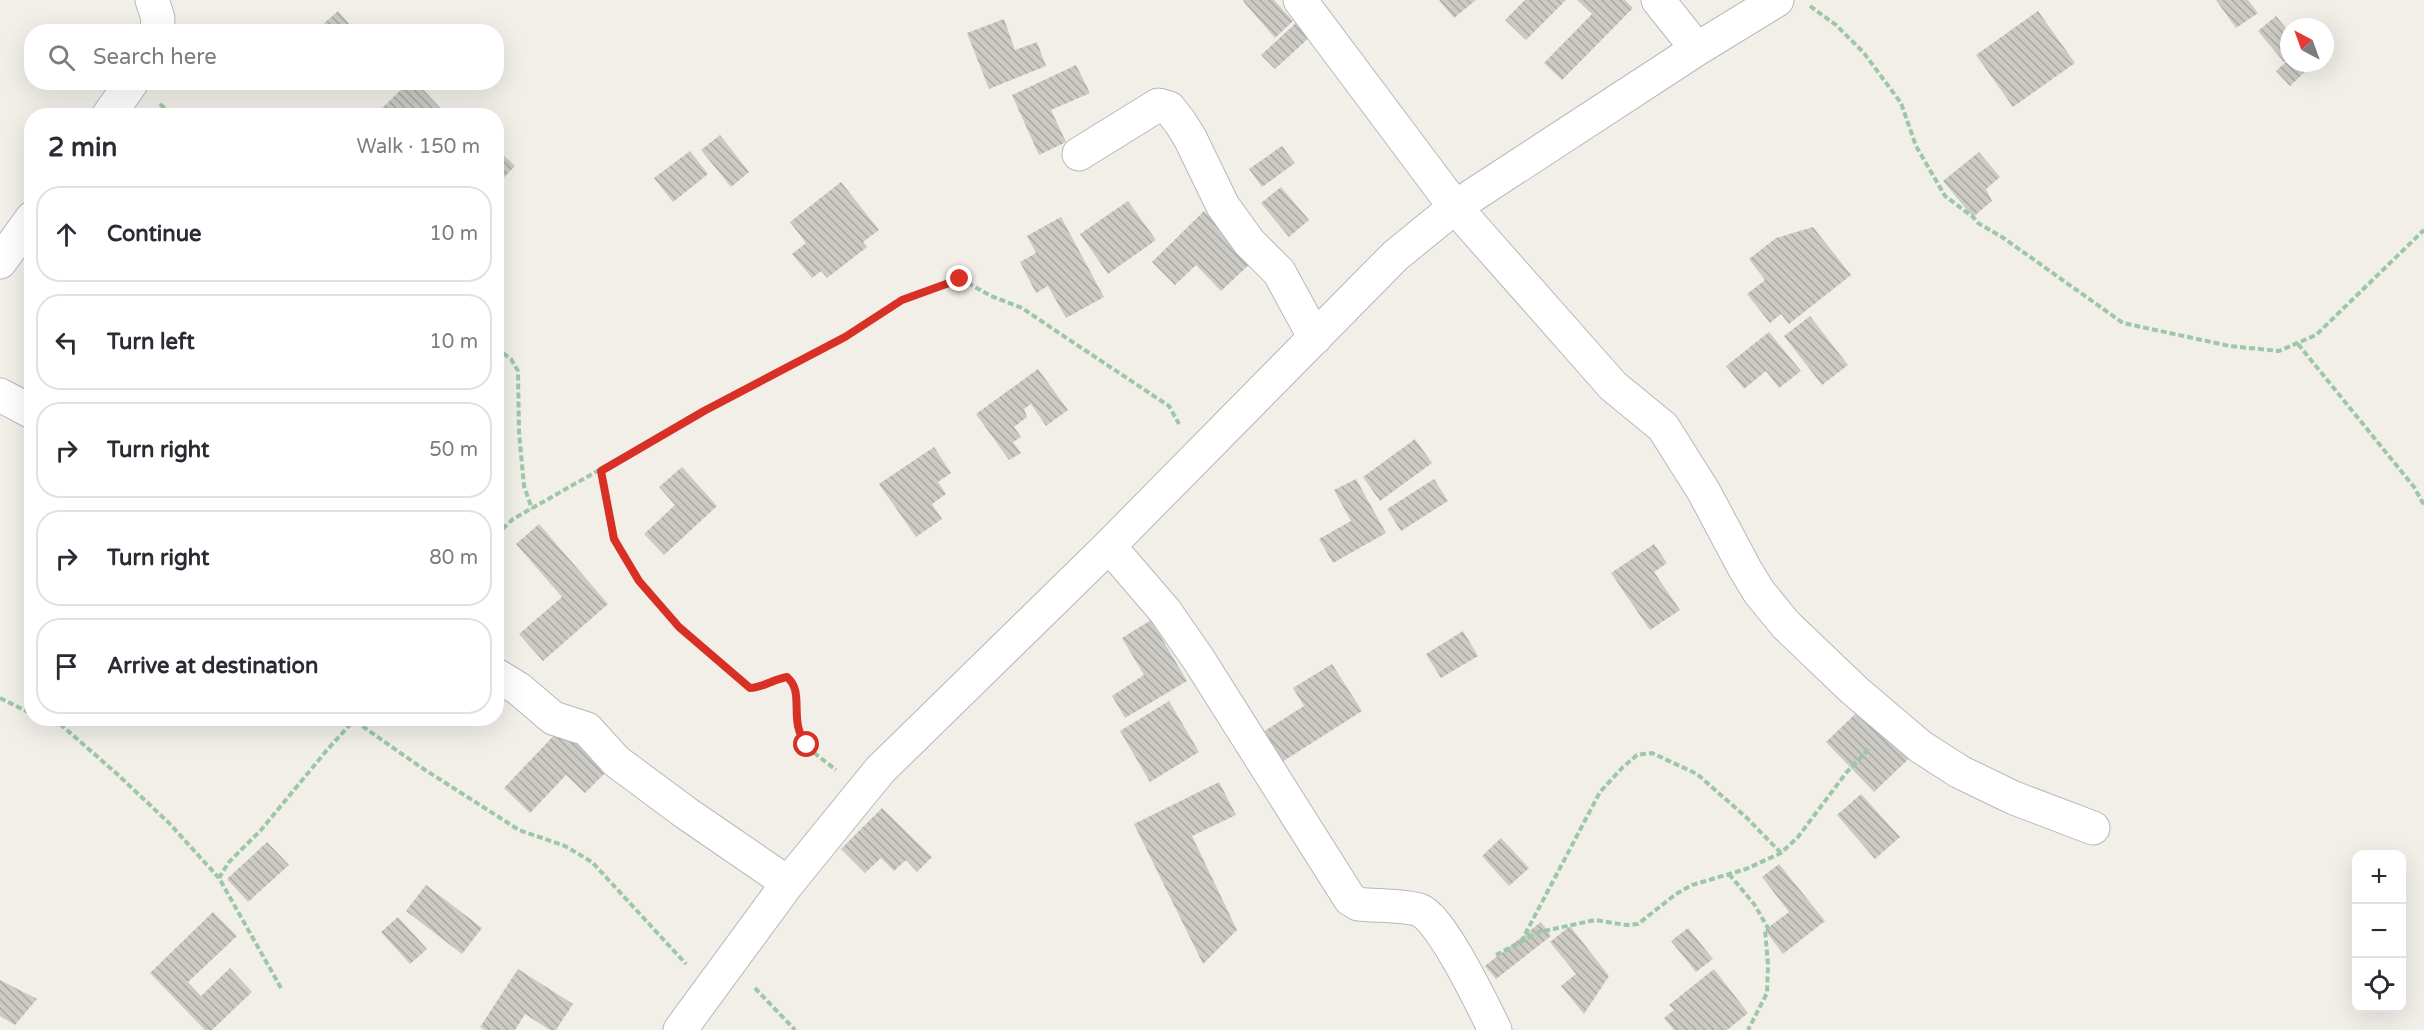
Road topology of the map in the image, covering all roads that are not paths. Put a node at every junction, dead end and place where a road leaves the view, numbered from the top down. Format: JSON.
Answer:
{"nodes":[{"id":1,"x":152,"y":0,"type":"edge"},
{"id":2,"x":1300,"y":0,"type":"edge"},
{"id":3,"x":1658,"y":0,"type":"edge"},
{"id":4,"x":1777,"y":0,"type":"edge"},
{"id":5,"x":158,"y":24,"type":"edge"},
{"id":6,"x":1697,"y":49,"type":"junction"},
{"id":7,"x":126,"y":90,"type":"edge"},
{"id":8,"x":114,"y":108,"type":"edge"},
{"id":9,"x":1079,"y":154,"type":"dead end"},
{"id":10,"x":1455,"y":207,"type":"junction"},
{"id":11,"x":24,"y":229,"type":"edge"},
{"id":12,"x":0,"y":262,"type":"edge"},
{"id":13,"x":1315,"y":338,"type":"junction"},
{"id":14,"x":0,"y":395,"type":"edge"},
{"id":15,"x":24,"y":408,"type":"edge"},
{"id":16,"x":1109,"y":546,"type":"junction"},
{"id":17,"x":504,"y":680,"type":"edge"},
{"id":18,"x":2093,"y":828,"type":"dead end"},
{"id":19,"x":788,"y":883,"type":"junction"},
{"id":20,"x":680,"y":1030,"type":"edge"},
{"id":21,"x":1495,"y":1030,"type":"edge"}],
"edges":[{"from":1,"to":5,"type":"street"},
{"from":2,"to":10,"type":"street"},
{"from":3,"to":6,"type":"street"},
{"from":4,"to":6,"type":"street"},
{"from":6,"to":10,"type":"street"},
{"from":7,"to":8,"type":"street"},
{"from":9,"to":13,"type":"street"},
{"from":10,"to":13,"type":"street"},
{"from":10,"to":18,"type":"street"},
{"from":11,"to":12,"type":"street"},
{"from":13,"to":16,"type":"street"},
{"from":14,"to":15,"type":"street"},
{"from":16,"to":19,"type":"street"},
{"from":16,"to":21,"type":"street"},
{"from":17,"to":19,"type":"street"},
{"from":19,"to":20,"type":"street"}]}
